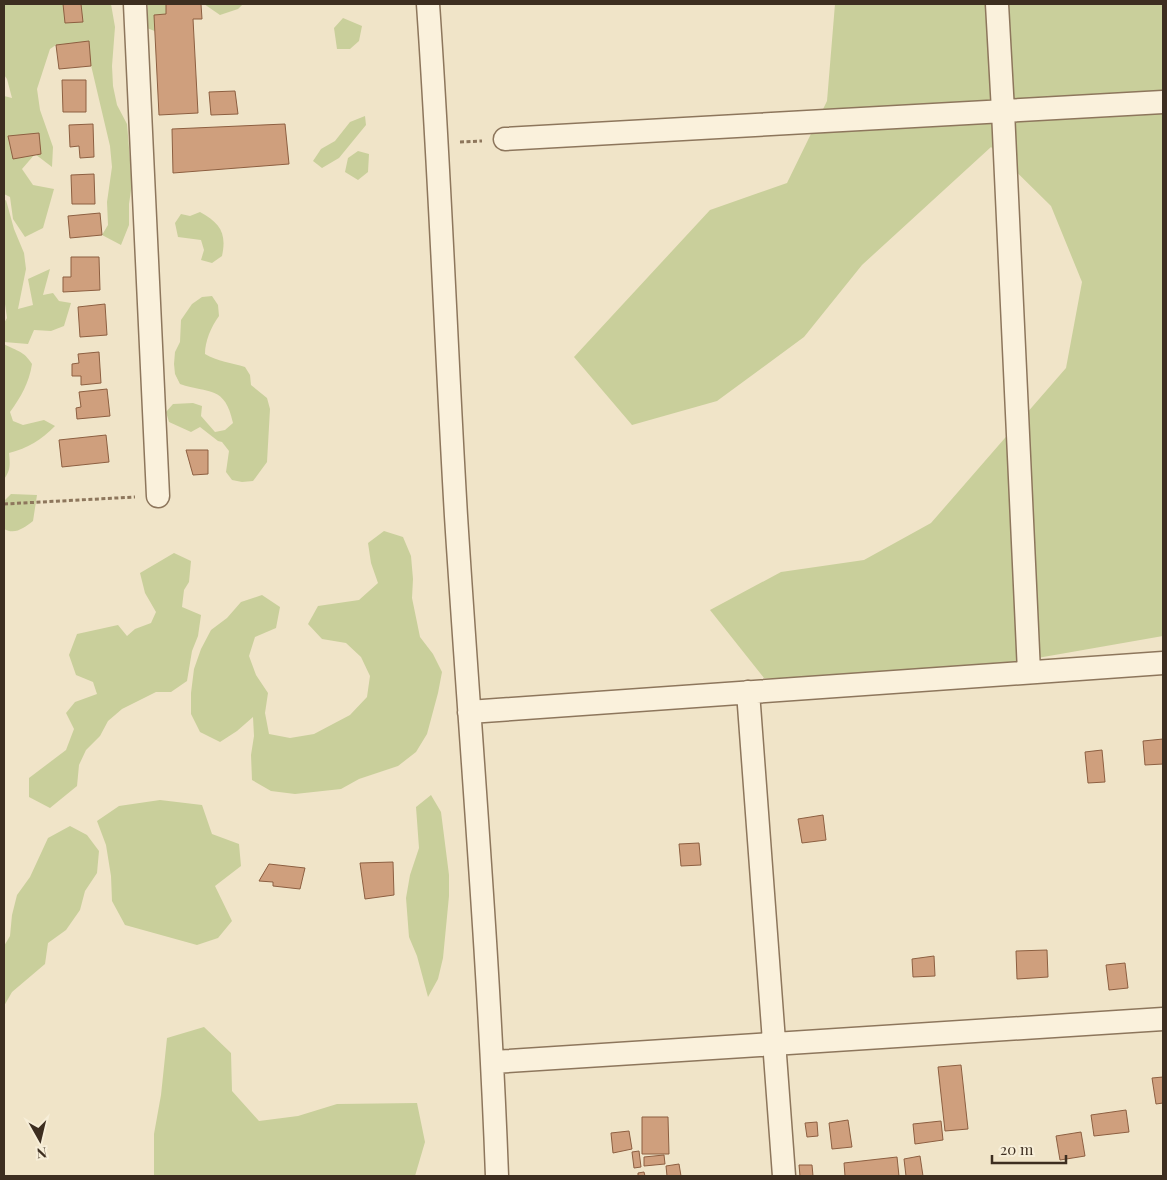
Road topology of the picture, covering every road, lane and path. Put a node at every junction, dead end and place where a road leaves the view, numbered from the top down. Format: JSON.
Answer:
{"nodes":[{"id":1,"x":135,"y":4,"type":"edge"},
{"id":2,"x":428,"y":4,"type":"edge"},
{"id":3,"x":997,"y":4,"type":"edge"},
{"id":4,"x":1163,"y":102,"type":"edge"},
{"id":5,"x":1003,"y":111,"type":"junction"},
{"id":6,"x":505,"y":139,"type":"joint"},
{"id":7,"x":438,"y":144,"type":"junction"},
{"id":8,"x":158,"y":496,"type":"joint"},
{"id":9,"x":4,"y":504,"type":"edge"},
{"id":10,"x":1163,"y":663,"type":"edge"},
{"id":11,"x":1029,"y":672,"type":"junction"},
{"id":12,"x":748,"y":692,"type":"junction"},
{"id":13,"x":469,"y":712,"type":"junction"},
{"id":14,"x":1163,"y":1019,"type":"edge"},
{"id":15,"x":774,"y":1043,"type":"junction"},
{"id":16,"x":493,"y":1062,"type":"junction"},
{"id":17,"x":497,"y":1176,"type":"edge"},
{"id":18,"x":784,"y":1176,"type":"edge"}],
"edges":[{"from":1,"to":8,"type":"street"},
{"from":2,"to":7,"type":"street"},
{"from":3,"to":5,"type":"street"},
{"from":4,"to":5,"type":"street"},
{"from":5,"to":6,"type":"street"},
{"from":5,"to":11,"type":"street"},
{"from":6,"to":7,"type":"path"},
{"from":7,"to":13,"type":"street"},
{"from":8,"to":9,"type":"path"},
{"from":10,"to":11,"type":"street"},
{"from":11,"to":12,"type":"street"},
{"from":12,"to":13,"type":"street"},
{"from":12,"to":15,"type":"street"},
{"from":13,"to":16,"type":"street"},
{"from":14,"to":15,"type":"street"},
{"from":15,"to":16,"type":"street"},
{"from":15,"to":18,"type":"street"},
{"from":16,"to":17,"type":"street"}]}
